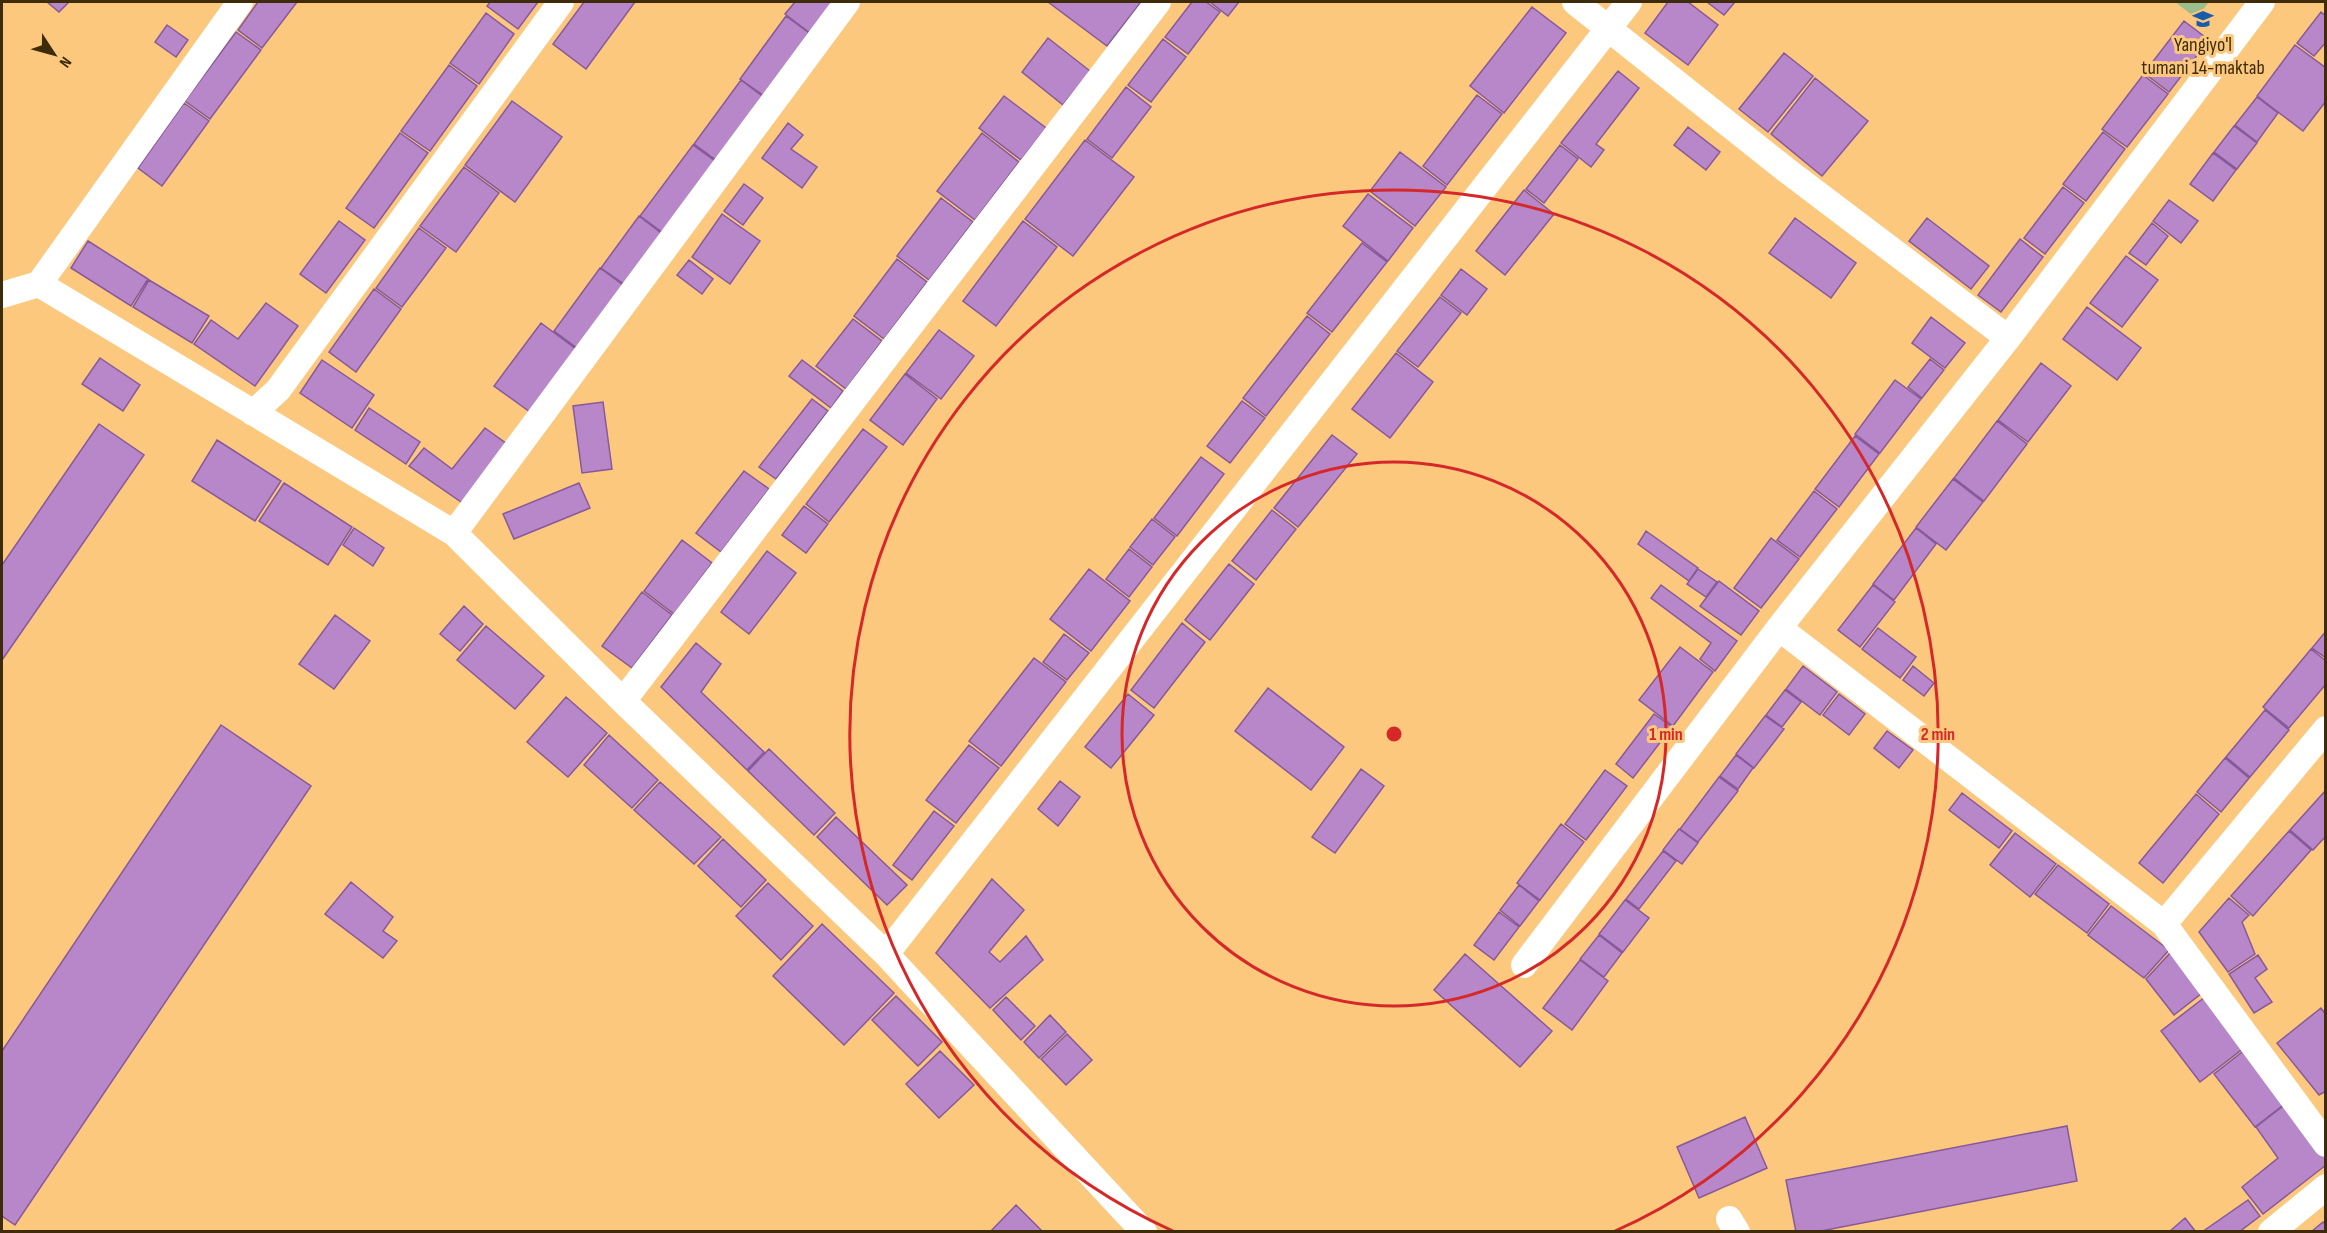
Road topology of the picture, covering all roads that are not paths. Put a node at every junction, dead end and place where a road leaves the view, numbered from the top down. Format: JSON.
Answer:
{"nodes":[{"id":1,"x":240,"y":2,"type":"edge"},
{"id":2,"x":561,"y":2,"type":"edge"},
{"id":3,"x":847,"y":2,"type":"edge"},
{"id":4,"x":1158,"y":2,"type":"edge"},
{"id":5,"x":1575,"y":2,"type":"edge"},
{"id":6,"x":1629,"y":2,"type":"edge"},
{"id":7,"x":2262,"y":2,"type":"edge"},
{"id":8,"x":1608,"y":28,"type":"junction"},
{"id":9,"x":39,"y":284,"type":"junction"},
{"id":10,"x":2,"y":295,"type":"edge"},
{"id":11,"x":2008,"y":338,"type":"junction"},
{"id":12,"x":254,"y":413,"type":"junction"},
{"id":13,"x":454,"y":533,"type":"junction"},
{"id":14,"x":1779,"y":628,"type":"junction"},
{"id":15,"x":624,"y":701,"type":"junction"},
{"id":16,"x":2325,"y":729,"type":"edge"},
{"id":17,"x":2164,"y":924,"type":"junction"},
{"id":18,"x":886,"y":954,"type":"junction"},
{"id":19,"x":1524,"y":965,"type":"dead end"},
{"id":20,"x":2325,"y":1144,"type":"edge"},
{"id":21,"x":2325,"y":1187,"type":"edge"},
{"id":22,"x":1144,"y":1232,"type":"edge"},
{"id":23,"x":2271,"y":1232,"type":"edge"}],
"edges":[{"from":1,"to":9,"type":"street"},
{"from":2,"to":12,"type":"street"},
{"from":3,"to":13,"type":"street"},
{"from":4,"to":15,"type":"street"},
{"from":5,"to":8,"type":"street"},
{"from":6,"to":8,"type":"street"},
{"from":7,"to":11,"type":"street"},
{"from":8,"to":11,"type":"street"},
{"from":8,"to":18,"type":"street"},
{"from":9,"to":10,"type":"street"},
{"from":9,"to":12,"type":"street"},
{"from":11,"to":14,"type":"street"},
{"from":12,"to":13,"type":"street"},
{"from":13,"to":15,"type":"street"},
{"from":14,"to":17,"type":"street"},
{"from":14,"to":19,"type":"street"},
{"from":15,"to":18,"type":"street"},
{"from":16,"to":17,"type":"street"},
{"from":17,"to":20,"type":"street"},
{"from":18,"to":22,"type":"street"},
{"from":21,"to":23,"type":"street"}]}
